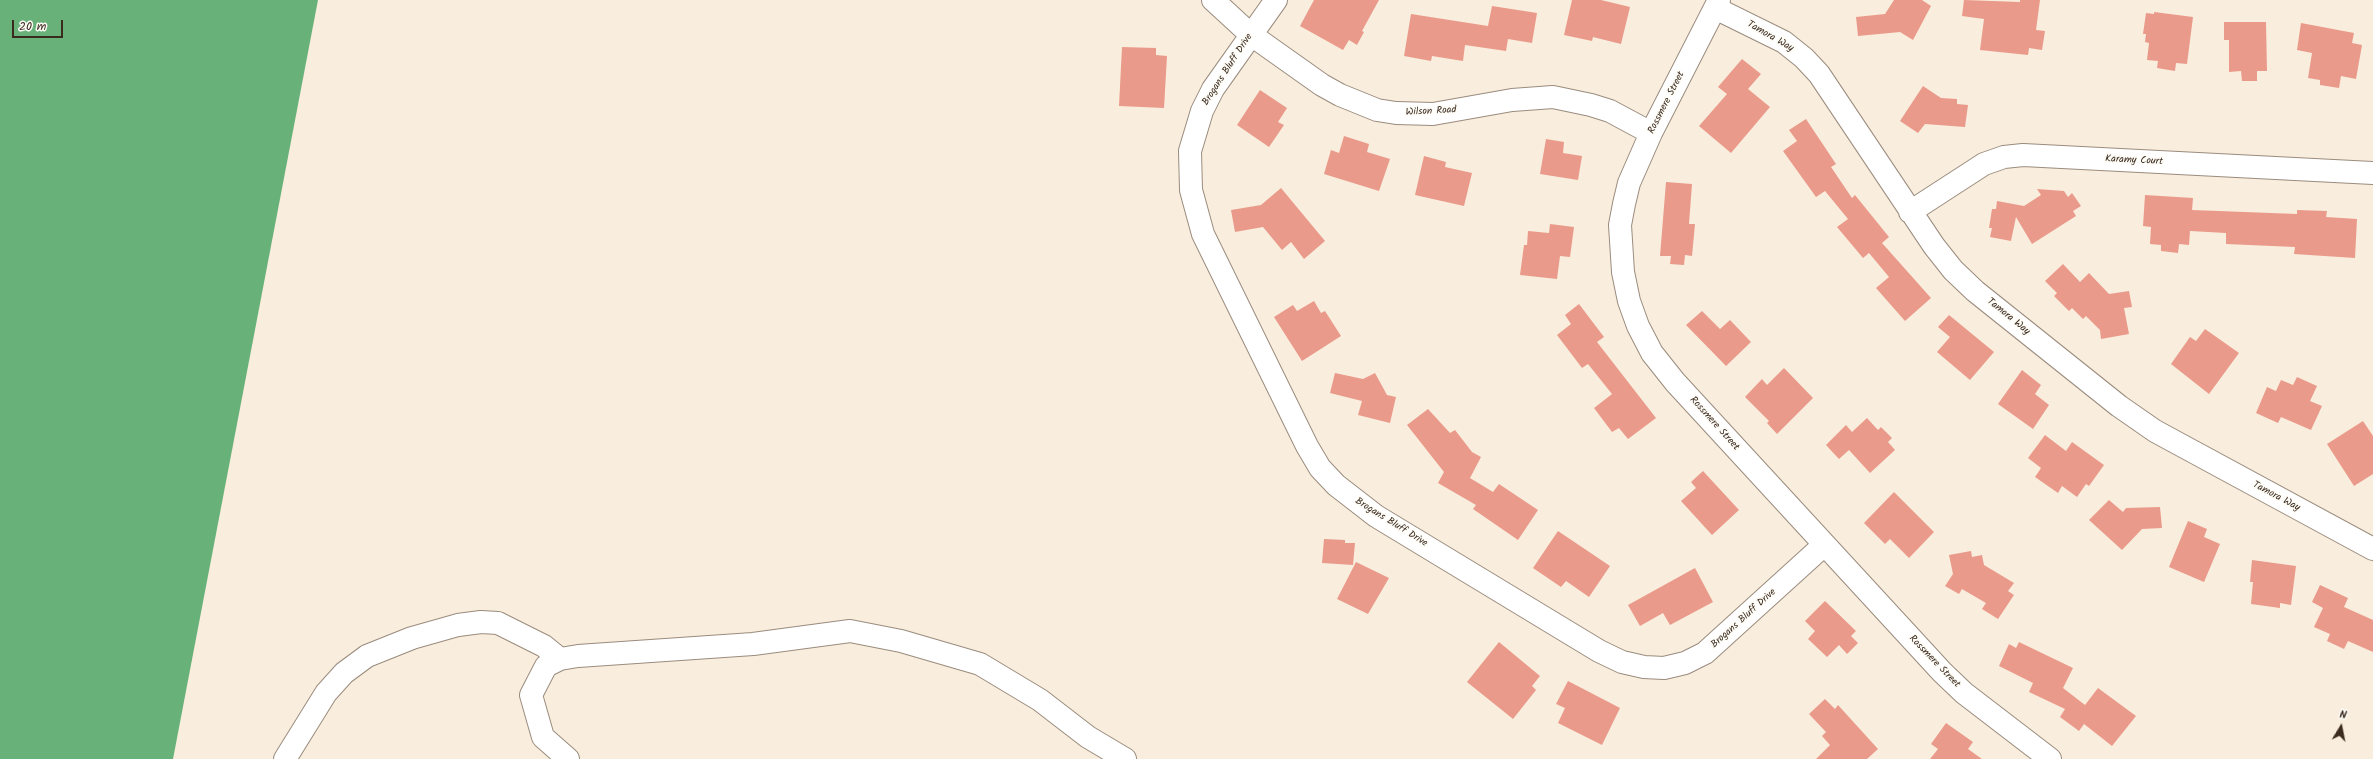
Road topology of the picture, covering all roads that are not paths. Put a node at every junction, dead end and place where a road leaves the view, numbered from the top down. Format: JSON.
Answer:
{"nodes":[{"id":1,"x":1213,"y":0,"type":"edge"},
{"id":2,"x":1276,"y":0,"type":"edge"},
{"id":3,"x":1717,"y":4,"type":"edge"},
{"id":4,"x":1250,"y":34,"type":"junction"},
{"id":5,"x":1651,"y":133,"type":"junction"},
{"id":6,"x":2373,"y":173,"type":"edge"},
{"id":7,"x":1910,"y":212,"type":"junction"},
{"id":8,"x":1824,"y":546,"type":"junction"},
{"id":9,"x":2373,"y":549,"type":"edge"},
{"id":10,"x":560,"y":659,"type":"junction"},
{"id":11,"x":285,"y":759,"type":"edge"},
{"id":12,"x":568,"y":759,"type":"edge"},
{"id":13,"x":1125,"y":759,"type":"edge"},
{"id":14,"x":2050,"y":759,"type":"edge"}],
"edges":[{"from":1,"to":4,"type":"street","name":"Wilson Road"},
{"from":2,"to":4,"type":"street","name":"Brogans Bluff Drive"},
{"from":3,"to":5,"type":"street","name":"Rossmere Street"},
{"from":3,"to":7,"type":"street","name":"Tamora Way"},
{"from":4,"to":5,"type":"street","name":"Wilson Road"},
{"from":4,"to":8,"type":"street","name":"Brogans Bluff Drive"},
{"from":5,"to":8,"type":"street","name":"Rossmere Street"},
{"from":6,"to":7,"type":"street","name":"Karamy Court"},
{"from":7,"to":9,"type":"street","name":"Tamora Way"},
{"from":8,"to":14,"type":"street","name":"Rossmere Street"},
{"from":10,"to":11,"type":"street"},
{"from":10,"to":12,"type":"street"},
{"from":10,"to":13,"type":"street"}]}
